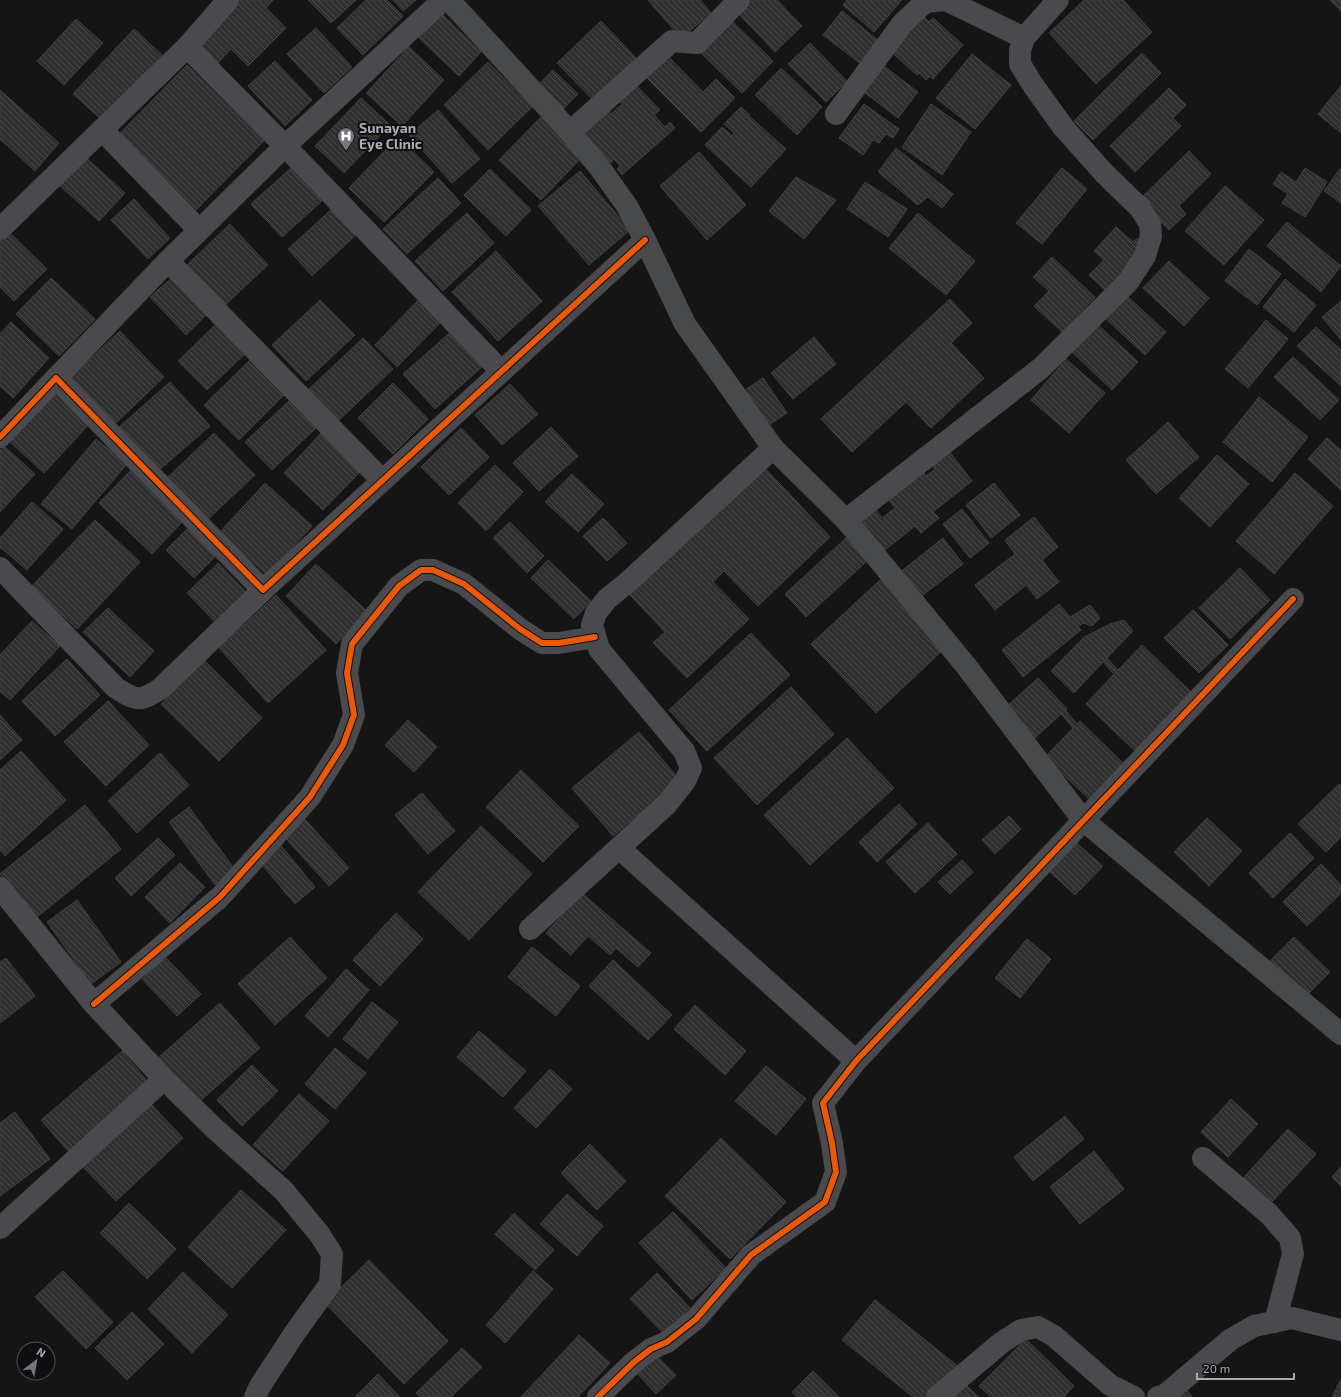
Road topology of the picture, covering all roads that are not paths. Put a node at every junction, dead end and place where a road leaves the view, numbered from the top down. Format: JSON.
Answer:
{"nodes":[{"id":1,"x":228,"y":0,"type":"edge"},
{"id":2,"x":443,"y":0,"type":"edge"},
{"id":3,"x":450,"y":0,"type":"edge"},
{"id":4,"x":739,"y":0,"type":"edge"},
{"id":5,"x":1058,"y":0,"type":"edge"},
{"id":6,"x":1024,"y":38,"type":"junction"},
{"id":7,"x":187,"y":46,"type":"junction"},
{"id":8,"x":836,"y":114,"type":"dead end"},
{"id":9,"x":102,"y":130,"type":"junction"},
{"id":10,"x":570,"y":132,"type":"junction"},
{"id":11,"x":285,"y":146,"type":"junction"},
{"id":12,"x":0,"y":229,"type":"edge"},
{"id":13,"x":199,"y":230,"type":"junction"},
{"id":14,"x":645,"y":240,"type":"junction"},
{"id":15,"x":168,"y":261,"type":"junction"},
{"id":16,"x":501,"y":371,"type":"junction"},
{"id":17,"x":56,"y":378,"type":"junction"},
{"id":18,"x":0,"y":437,"type":"edge"},
{"id":19,"x":773,"y":448,"type":"junction"},
{"id":20,"x":382,"y":480,"type":"junction"},
{"id":21,"x":846,"y":520,"type":"junction"},
{"id":22,"x":0,"y":568,"type":"edge"},
{"id":23,"x":263,"y":590,"type":"junction"},
{"id":24,"x":1293,"y":599,"type":"dead end"},
{"id":25,"x":595,"y":637,"type":"junction"},
{"id":26,"x":1083,"y":820,"type":"junction"},
{"id":27,"x":619,"y":848,"type":"junction"},
{"id":28,"x":0,"y":888,"type":"edge"},
{"id":29,"x":530,"y":930,"type":"dead end"},
{"id":30,"x":94,"y":1004,"type":"junction"},
{"id":31,"x":1341,"y":1034,"type":"edge"},
{"id":32,"x":856,"y":1061,"type":"junction"},
{"id":33,"x":164,"y":1079,"type":"junction"},
{"id":34,"x":1203,"y":1158,"type":"dead end"},
{"id":35,"x":0,"y":1228,"type":"edge"},
{"id":36,"x":1275,"y":1322,"type":"junction"},
{"id":37,"x":1341,"y":1330,"type":"edge"},
{"id":38,"x":255,"y":1397,"type":"edge"},
{"id":39,"x":598,"y":1397,"type":"edge"},
{"id":40,"x":937,"y":1397,"type":"edge"},
{"id":41,"x":1134,"y":1397,"type":"edge"},
{"id":42,"x":1158,"y":1397,"type":"edge"}],
"edges":[{"from":1,"to":7,"type":"street"},
{"from":2,"to":11,"type":"street"},
{"from":3,"to":10,"type":"main road"},
{"from":4,"to":10,"type":"street"},
{"from":5,"to":6,"type":"street"},
{"from":6,"to":8,"type":"street"},
{"from":6,"to":21,"type":"street"},
{"from":7,"to":9,"type":"street"},
{"from":7,"to":11,"type":"street"},
{"from":9,"to":12,"type":"street"},
{"from":9,"to":13,"type":"street"},
{"from":10,"to":14,"type":"main road"},
{"from":11,"to":13,"type":"street"},
{"from":11,"to":16,"type":"street"},
{"from":13,"to":15,"type":"street"},
{"from":14,"to":16,"type":"street"},
{"from":14,"to":19,"type":"main road"},
{"from":15,"to":17,"type":"street"},
{"from":15,"to":20,"type":"street"},
{"from":16,"to":20,"type":"street"},
{"from":17,"to":18,"type":"street"},
{"from":17,"to":23,"type":"street"},
{"from":19,"to":21,"type":"main road"},
{"from":19,"to":25,"type":"street"},
{"from":20,"to":23,"type":"street"},
{"from":21,"to":26,"type":"main road"},
{"from":22,"to":23,"type":"street"},
{"from":24,"to":26,"type":"street"},
{"from":25,"to":27,"type":"street"},
{"from":25,"to":30,"type":"street"},
{"from":26,"to":31,"type":"main road"},
{"from":26,"to":32,"type":"street"},
{"from":27,"to":29,"type":"street"},
{"from":27,"to":32,"type":"street"},
{"from":28,"to":30,"type":"street"},
{"from":30,"to":33,"type":"street"},
{"from":32,"to":39,"type":"street"},
{"from":33,"to":35,"type":"street"},
{"from":33,"to":38,"type":"street"},
{"from":34,"to":36,"type":"street"},
{"from":36,"to":37,"type":"street"},
{"from":36,"to":42,"type":"street"},
{"from":40,"to":41,"type":"street"}]}
